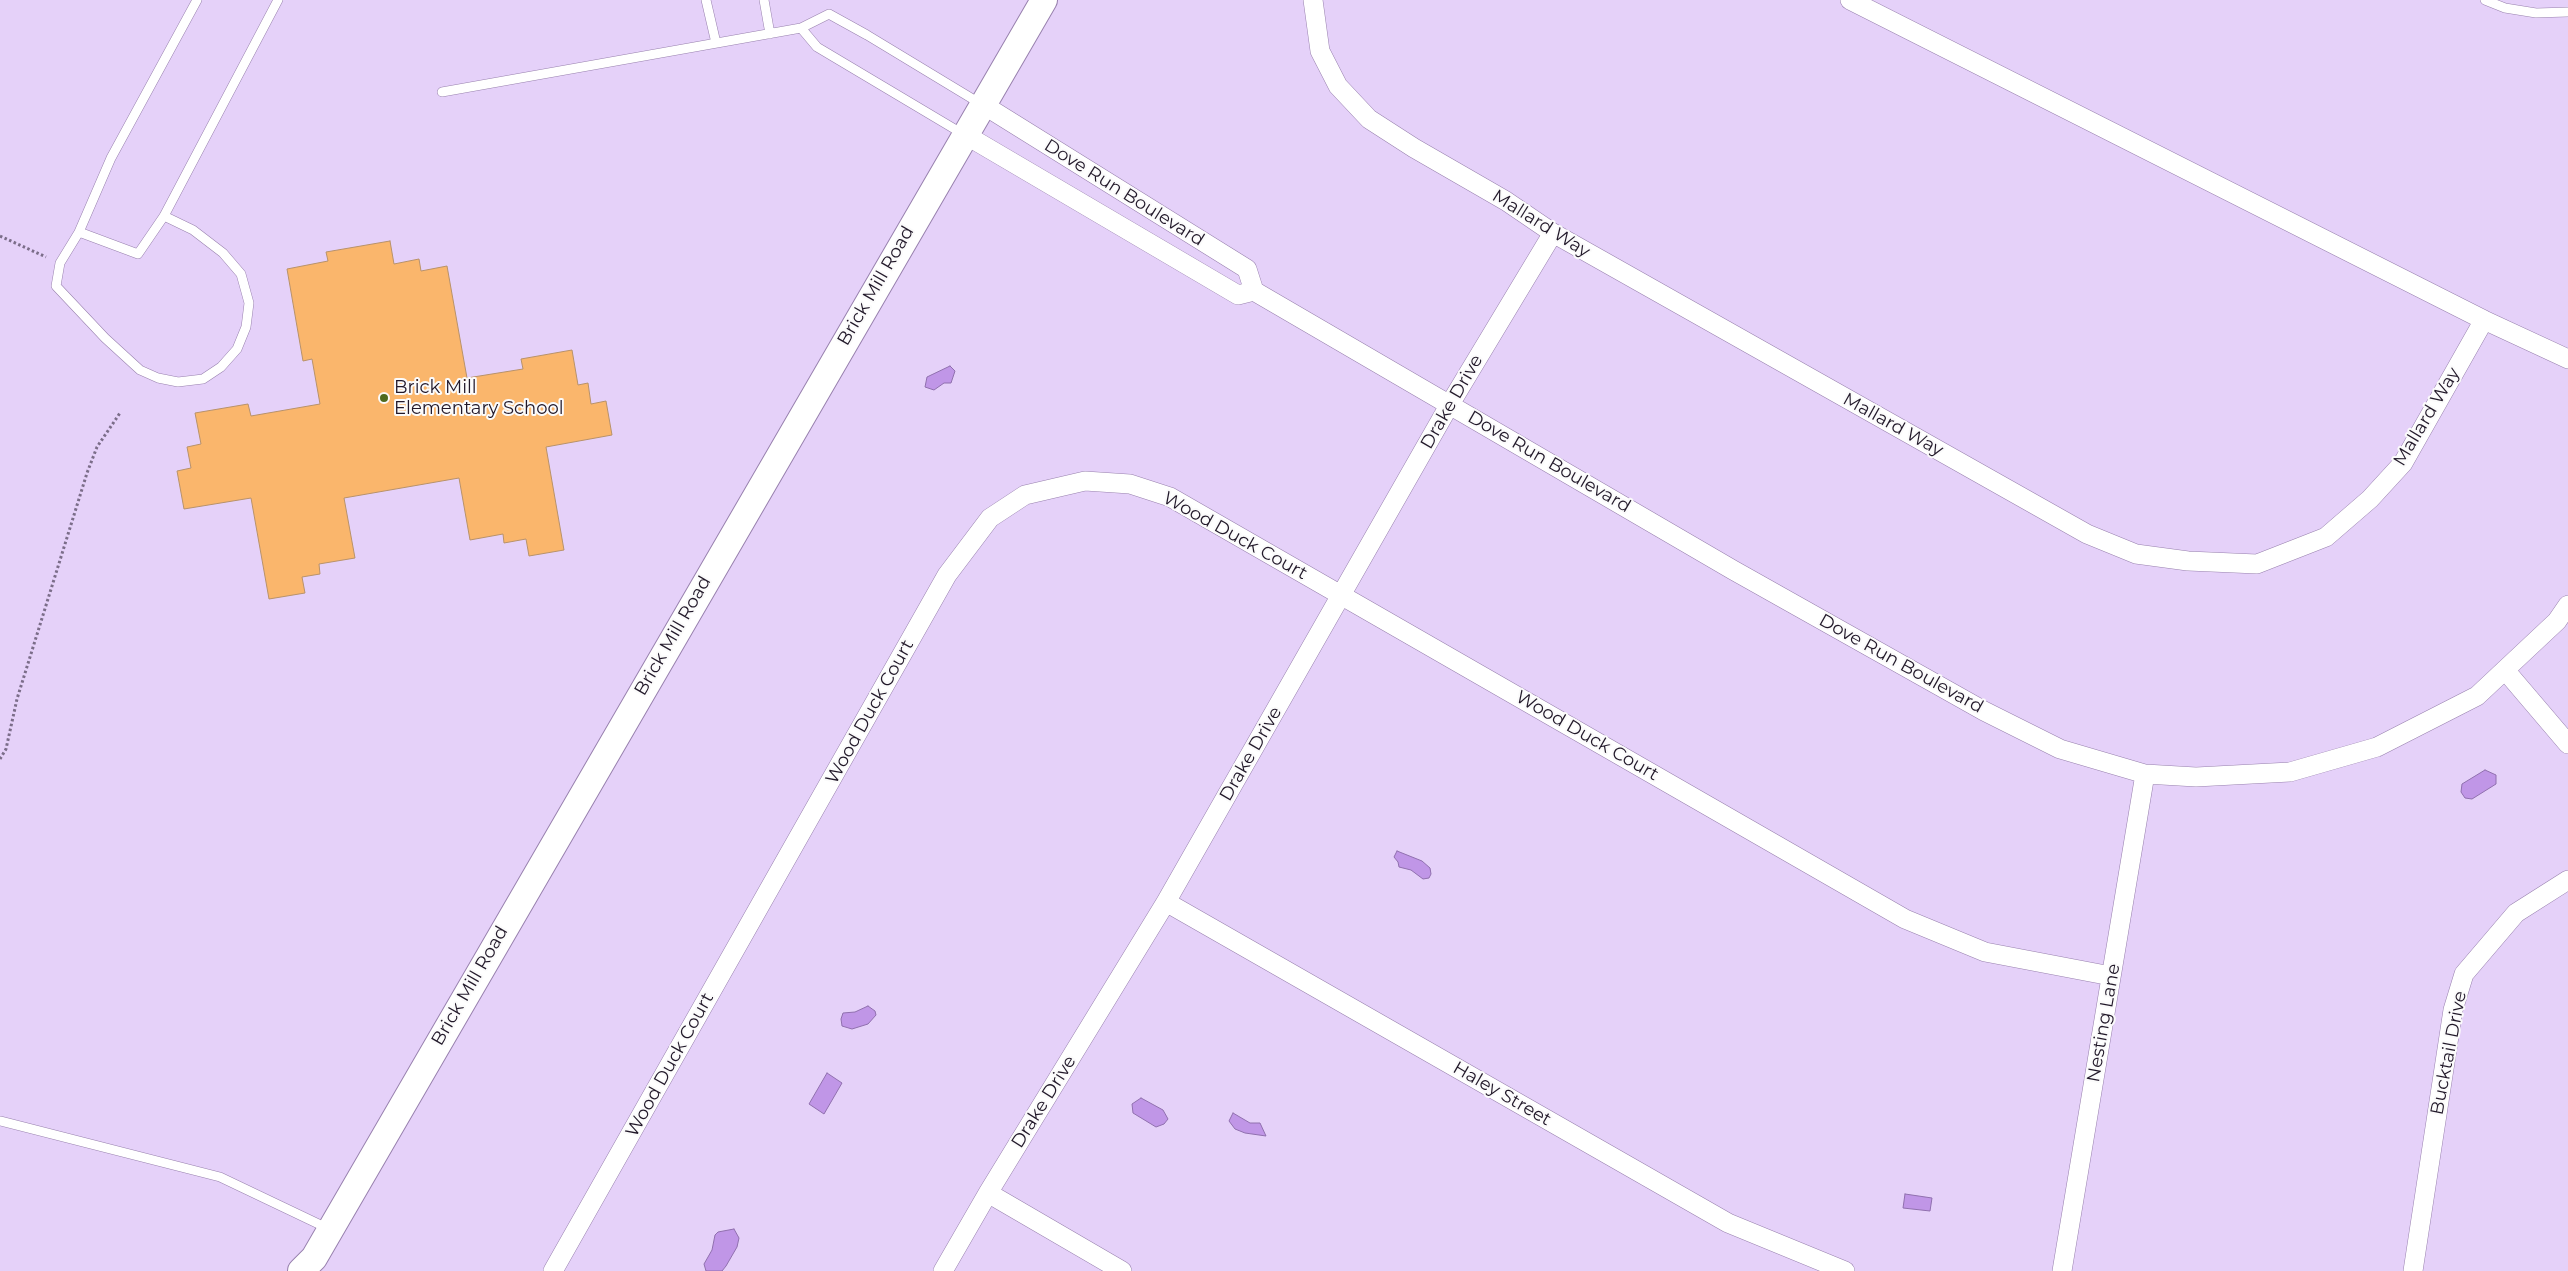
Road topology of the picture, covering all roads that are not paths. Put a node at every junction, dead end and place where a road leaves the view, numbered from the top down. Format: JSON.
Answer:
{"nodes":[{"id":1,"x":197,"y":0,"type":"edge"},
{"id":2,"x":278,"y":0,"type":"edge"},
{"id":3,"x":706,"y":0,"type":"edge"},
{"id":4,"x":764,"y":0,"type":"edge"},
{"id":5,"x":1044,"y":0,"type":"edge"},
{"id":6,"x":1313,"y":0,"type":"edge"},
{"id":7,"x":1850,"y":0,"type":"edge"},
{"id":8,"x":2485,"y":0,"type":"edge"},
{"id":9,"x":2568,"y":12,"type":"edge"},
{"id":10,"x":801,"y":28,"type":"junction"},
{"id":11,"x":770,"y":34,"type":"junction"},
{"id":12,"x":716,"y":43,"type":"junction"},
{"id":13,"x":442,"y":92,"type":"dead end"},
{"id":14,"x":982,"y":104,"type":"junction"},
{"id":15,"x":964,"y":134,"type":"junction"},
{"id":16,"x":164,"y":216,"type":"junction"},
{"id":17,"x":79,"y":232,"type":"junction"},
{"id":18,"x":1552,"y":233,"type":"junction"},
{"id":19,"x":1254,"y":291,"type":"junction"},
{"id":20,"x":2484,"y":320,"type":"junction"},
{"id":21,"x":2568,"y":359,"type":"edge"},
{"id":22,"x":1450,"y":404,"type":"junction"},
{"id":23,"x":1343,"y":595,"type":"junction"},
{"id":24,"x":2568,"y":605,"type":"edge"},
{"id":25,"x":2505,"y":670,"type":"junction"},
{"id":26,"x":2568,"y":744,"type":"edge"},
{"id":27,"x":2146,"y":774,"type":"junction"},
{"id":28,"x":2568,"y":880,"type":"edge"},
{"id":29,"x":1166,"y":902,"type":"junction"},
{"id":30,"x":2111,"y":976,"type":"junction"},
{"id":31,"x":1,"y":1121,"type":"edge"},
{"id":32,"x":988,"y":1193,"type":"junction"},
{"id":33,"x":330,"y":1230,"type":"junction"},
{"id":34,"x":301,"y":1271,"type":"edge"},
{"id":35,"x":553,"y":1271,"type":"edge"},
{"id":36,"x":943,"y":1271,"type":"edge"},
{"id":37,"x":1122,"y":1271,"type":"edge"},
{"id":38,"x":1845,"y":1271,"type":"edge"},
{"id":39,"x":2062,"y":1271,"type":"edge"},
{"id":40,"x":2413,"y":1271,"type":"edge"}],
"edges":[{"from":1,"to":17,"type":"lane"},
{"from":2,"to":16,"type":"lane"},
{"from":3,"to":12,"type":"lane"},
{"from":4,"to":11,"type":"lane"},
{"from":5,"to":14,"type":"street","name":"Brick Mill Road"},
{"from":6,"to":18,"type":"street","name":"Mallard Way"},
{"from":7,"to":20,"type":"street"},
{"from":8,"to":9,"type":"lane"},
{"from":10,"to":11,"type":"lane"},
{"from":10,"to":14,"type":"lane"},
{"from":10,"to":15,"type":"lane"},
{"from":11,"to":12,"type":"lane"},
{"from":12,"to":13,"type":"lane"},
{"from":14,"to":15,"type":"street","name":"Brick Mill Road"},
{"from":14,"to":19,"type":"street","name":"Dove Run Boulevard"},
{"from":15,"to":19,"type":"street","name":"Dove Run Boulevard"},
{"from":15,"to":33,"type":"street","name":"Brick Mill Road"},
{"from":16,"to":17,"type":"lane"},
{"from":16,"to":17,"type":"lane"},
{"from":18,"to":20,"type":"street","name":"Mallard Way"},
{"from":18,"to":22,"type":"street","name":"Drake Drive"},
{"from":19,"to":22,"type":"street","name":"Dove Run Boulevard"},
{"from":20,"to":21,"type":"street"},
{"from":22,"to":23,"type":"street","name":"Drake Drive"},
{"from":22,"to":27,"type":"street","name":"Dove Run Boulevard"},
{"from":23,"to":29,"type":"street","name":"Drake Drive"},
{"from":23,"to":30,"type":"street","name":"Wood Duck Court"},
{"from":23,"to":35,"type":"street","name":"Wood Duck Court"},
{"from":24,"to":25,"type":"street","name":"Dove Run Boulevard"},
{"from":25,"to":26,"type":"street"},
{"from":25,"to":27,"type":"street","name":"Dove Run Boulevard"},
{"from":27,"to":30,"type":"street","name":"Nesting Lane"},
{"from":28,"to":40,"type":"street","name":"Bucktail Drive"},
{"from":29,"to":32,"type":"street","name":"Drake Drive"},
{"from":29,"to":38,"type":"street","name":"Haley Street"},
{"from":30,"to":39,"type":"street","name":"Nesting Lane"},
{"from":31,"to":33,"type":"lane"},
{"from":32,"to":36,"type":"street","name":"Drake Drive"},
{"from":32,"to":37,"type":"street"},
{"from":33,"to":34,"type":"street","name":"Brick Mill Road"}]}
